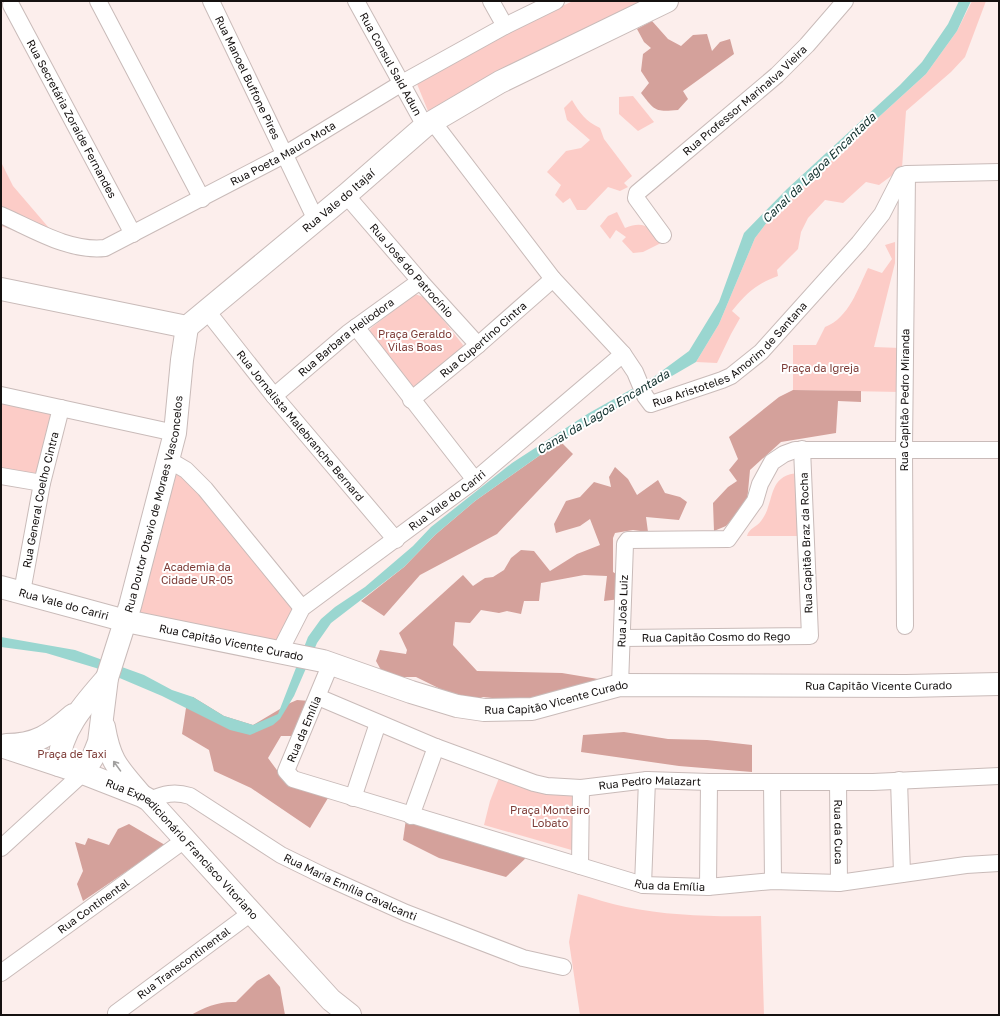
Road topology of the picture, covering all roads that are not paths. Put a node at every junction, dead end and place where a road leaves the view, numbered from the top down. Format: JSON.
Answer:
{"nodes":[{"id":1,"x":98,"y":1,"type":"edge"},
{"id":2,"x":211,"y":1,"type":"edge"},
{"id":3,"x":356,"y":1,"type":"edge"},
{"id":4,"x":491,"y":1,"type":"edge"},
{"id":5,"x":556,"y":1,"type":"edge"},
{"id":6,"x":667,"y":1,"type":"edge"},
{"id":7,"x":845,"y":1,"type":"edge"},
{"id":8,"x":10,"y":5,"type":"edge"},
{"id":9,"x":505,"y":26,"type":"junction"},
{"id":10,"x":402,"y":83,"type":"junction"},
{"id":11,"x":429,"y":124,"type":"junction"},
{"id":12,"x":284,"y":155,"type":"junction"},
{"id":13,"x":999,"y":172,"type":"edge"},
{"id":14,"x":907,"y":174,"type":"junction"},
{"id":15,"x":346,"y":195,"type":"junction"},
{"id":16,"x":202,"y":199,"type":"junction"},
{"id":17,"x":1,"y":215,"type":"edge"},
{"id":18,"x":316,"y":220,"type":"junction"},
{"id":19,"x":133,"y":234,"type":"junction"},
{"id":20,"x":663,"y":235,"type":"dead end"},
{"id":21,"x":553,"y":278,"type":"junction"},
{"id":22,"x":420,"y":281,"type":"junction"},
{"id":23,"x":1,"y":289,"type":"edge"},
{"id":24,"x":207,"y":310,"type":"junction"},
{"id":25,"x":187,"y":327,"type":"junction"},
{"id":26,"x":356,"y":327,"type":"junction"},
{"id":27,"x":478,"y":345,"type":"junction"},
{"id":28,"x":623,"y":354,"type":"junction"},
{"id":29,"x":1,"y":395,"type":"edge"},
{"id":30,"x":274,"y":396,"type":"junction"},
{"id":31,"x":411,"y":400,"type":"junction"},
{"id":32,"x":61,"y":408,"type":"junction"},
{"id":33,"x":175,"y":433,"type":"junction"},
{"id":34,"x":802,"y":449,"type":"junction"},
{"id":35,"x":904,"y":449,"type":"junction"},
{"id":36,"x":999,"y":450,"type":"edge"},
{"id":37,"x":169,"y":460,"type":"junction"},
{"id":38,"x":1,"y":476,"type":"edge"},
{"id":39,"x":475,"y":480,"type":"junction"},
{"id":40,"x":42,"y":483,"type":"junction"},
{"id":41,"x":396,"y":540,"type":"junction"},
{"id":42,"x":11,"y":590,"type":"edge"},
{"id":43,"x":302,"y":608,"type":"junction"},
{"id":44,"x":126,"y":621,"type":"junction"},
{"id":45,"x":905,"y":626,"type":"dead end"},
{"id":46,"x":810,"y":636,"type":"joint"},
{"id":47,"x":622,"y":638,"type":"junction"},
{"id":48,"x":290,"y":653,"type":"junction"},
{"id":49,"x":327,"y":662,"type":"junction"},
{"id":50,"x":109,"y":672,"type":"junction"},
{"id":51,"x":999,"y":684,"type":"edge"},
{"id":52,"x":620,"y":685,"type":"junction"},
{"id":53,"x":318,"y":697,"type":"junction"},
{"id":54,"x":81,"y":708,"type":"junction"},
{"id":55,"x":102,"y":718,"type":"junction"},
{"id":56,"x":378,"y":722,"type":"junction"},
{"id":57,"x":1,"y":745,"type":"edge"},
{"id":58,"x":436,"y":747,"type":"junction"},
{"id":59,"x":59,"y":765,"type":"junction"},
{"id":60,"x":83,"y":773,"type":"junction"},
{"id":61,"x":999,"y":776,"type":"edge"},
{"id":62,"x":647,"y":780,"type":"junction"},
{"id":63,"x":899,"y":780,"type":"junction"},
{"id":64,"x":709,"y":782,"type":"junction"},
{"id":65,"x":772,"y":782,"type":"junction"},
{"id":66,"x":838,"y":782,"type":"junction"},
{"id":67,"x":581,"y":788,"type":"junction"},
{"id":68,"x":146,"y":798,"type":"junction"},
{"id":69,"x":352,"y":798,"type":"junction"},
{"id":70,"x":411,"y":816,"type":"junction"},
{"id":71,"x":186,"y":839,"type":"junction"},
{"id":72,"x":1,"y":848,"type":"edge"},
{"id":73,"x":999,"y":863,"type":"edge"},
{"id":74,"x":580,"y":866,"type":"junction"},
{"id":75,"x":902,"y":874,"type":"junction"},
{"id":76,"x":773,"y":881,"type":"junction"},
{"id":77,"x":839,"y":883,"type":"junction"},
{"id":78,"x":643,"y":885,"type":"junction"},
{"id":79,"x":708,"y":886,"type":"junction"},
{"id":80,"x":251,"y":913,"type":"junction"},
{"id":81,"x":563,"y":967,"type":"dead end"},
{"id":82,"x":1,"y":973,"type":"edge"},
{"id":83,"x":334,"y":1008,"type":"edge"},
{"id":84,"x":116,"y":1013,"type":"dead end"},
{"id":85,"x":350,"y":1015,"type":"edge"}],
"edges":[{"from":1,"to":16,"type":"street"},
{"from":2,"to":12,"type":"street","name":"Rua Manoel Buffone Pires"},
{"from":3,"to":10,"type":"street","name":"Rua Consul Said Adun"},
{"from":4,"to":9,"type":"street"},
{"from":5,"to":9,"type":"street","name":"Rua Poeta Mauro Mota"},
{"from":6,"to":11,"type":"main road","name":"Rua Vale do Itajaí"},
{"from":7,"to":20,"type":"street","name":"Rua Professor Marinalva Vieira"},
{"from":8,"to":19,"type":"street","name":"Rua Secretária Zoraide Fernandes"},
{"from":9,"to":10,"type":"street","name":"Rua Poeta Mauro Mota"},
{"from":10,"to":11,"type":"street","name":"Rua Consul Said Adun"},
{"from":10,"to":12,"type":"street","name":"Rua Poeta Mauro Mota"},
{"from":11,"to":15,"type":"main road","name":"Rua Vale do Itajaí"},
{"from":11,"to":21,"type":"street","name":"Rua Aristoteles Amorim de Santana"},
{"from":12,"to":16,"type":"street","name":"Rua Poeta Mauro Mota"},
{"from":12,"to":18,"type":"street","name":"Rua Manoel Buffone Pires"},
{"from":13,"to":14,"type":"street"},
{"from":14,"to":28,"type":"street","name":"Rua Aristoteles Amorim de Santana"},
{"from":14,"to":35,"type":"street","name":"Rua Capitão Pedro Miranda"},
{"from":15,"to":18,"type":"main road","name":"Rua Vale do Itajaí"},
{"from":15,"to":22,"type":"street","name":"Rua José do Patrocínio"},
{"from":16,"to":19,"type":"street","name":"Rua Poeta Mauro Mota"},
{"from":17,"to":19,"type":"street","name":"Rua Poeta Mauro Mota"},
{"from":18,"to":24,"type":"main road","name":"Rua Vale do Itajaí"},
{"from":21,"to":27,"type":"street","name":"Rua Cupertino Cintra"},
{"from":21,"to":28,"type":"street","name":"Rua Aristoteles Amorim de Santana"},
{"from":22,"to":26,"type":"street","name":"Rua Barbara Heliodora"},
{"from":22,"to":27,"type":"street","name":"Rua José do Patrocínio"},
{"from":23,"to":25,"type":"main road"},
{"from":24,"to":25,"type":"main road","name":"Rua Vale do Itajaí"},
{"from":24,"to":30,"type":"street","name":"Rua Jornalista Malebranche Bernard"},
{"from":25,"to":33,"type":"main road","name":"Rua Doutor Otavio de Moraes Vasconcelos"},
{"from":26,"to":30,"type":"street","name":"Rua Barbara Heliodora"},
{"from":26,"to":31,"type":"street"},
{"from":27,"to":31,"type":"street","name":"Rua Cupertino Cintra"},
{"from":28,"to":39,"type":"street","name":"Rua Vale do Cariri"},
{"from":29,"to":32,"type":"street"},
{"from":30,"to":41,"type":"street","name":"Rua Jornalista Malebranche Bernard"},
{"from":31,"to":39,"type":"street"},
{"from":32,"to":33,"type":"street"},
{"from":32,"to":40,"type":"street","name":"Rua General Coelho Cintra"},
{"from":33,"to":37,"type":"main road","name":"Rua Doutor Otavio de Moraes Vasconcelos"},
{"from":34,"to":35,"type":"street"},
{"from":34,"to":46,"type":"street","name":"Rua Capitão Braz da Rocha"},
{"from":34,"to":47,"type":"street","name":"Rua João Luiz"},
{"from":35,"to":36,"type":"street"},
{"from":35,"to":45,"type":"street","name":"Rua Capitão Pedro Miranda"},
{"from":37,"to":43,"type":"street"},
{"from":37,"to":44,"type":"main road","name":"Rua Doutor Otavio de Moraes Vasconcelos"},
{"from":38,"to":40,"type":"street"},
{"from":39,"to":41,"type":"street","name":"Rua Vale do Cariri"},
{"from":40,"to":42,"type":"street","name":"Rua General Coelho Cintra"},
{"from":41,"to":43,"type":"street","name":"Rua Vale do Cariri"},
{"from":42,"to":44,"type":"main road","name":"Rua Vale do Cariri"},
{"from":43,"to":48,"type":"street","name":"Rua Vale do Cariri"},
{"from":44,"to":48,"type":"main road","name":"Rua Capitão Vicente Curado"},
{"from":44,"to":50,"type":"main road","name":"Rua Doutor Otavio de Moraes Vasconcelos"},
{"from":46,"to":47,"type":"street","name":"Rua Capitão Cosmo do Rego"},
{"from":47,"to":52,"type":"street","name":"Rua João Luiz"},
{"from":48,"to":49,"type":"main road","name":"Rua Capitão Vicente Curado"},
{"from":49,"to":52,"type":"main road","name":"Rua Capitão Vicente Curado"},
{"from":49,"to":53,"type":"street","name":"Rua da Emília"},
{"from":50,"to":54,"type":"main road","name":"Rua Doutor Otavio de Moraes Vasconcelos"},
{"from":50,"to":55,"type":"main road","name":"Rua Doutor Otavio de Moraes Vasconcelos"},
{"from":51,"to":52,"type":"main road","name":"Rua Capitão Vicente Curado"},
{"from":53,"to":56,"type":"street","name":"Rua Pedro Malazart"},
{"from":53,"to":69,"type":"street","name":"Rua da Emília"},
{"from":54,"to":57,"type":"main road"},
{"from":54,"to":59,"type":"main road","name":"Rua Doutor Otavio de Moraes Vasconcelos"},
{"from":55,"to":60,"type":"main road","name":"Rua Doutor Otavio de Moraes Vasconcelos"},
{"from":68,"to":55,"type":"main road","one_way":true},
{"from":56,"to":58,"type":"street","name":"Rua Pedro Malazart"},
{"from":56,"to":69,"type":"street"},
{"from":57,"to":59,"type":"main road","name":"Rua Expedicionário Francisco Vitoriano"},
{"from":58,"to":67,"type":"street","name":"Rua Pedro Malazart"},
{"from":58,"to":70,"type":"street"},
{"from":59,"to":60,"type":"main road","name":"Rua Expedicionário Francisco Vitoriano"},
{"from":60,"to":68,"type":"main road","name":"Rua Expedicionário Francisco Vitoriano"},
{"from":60,"to":72,"type":"street"},
{"from":61,"to":63,"type":"street","name":"Rua Pedro Malazart"},
{"from":62,"to":64,"type":"street","name":"Rua Pedro Malazart"},
{"from":62,"to":67,"type":"street","name":"Rua Pedro Malazart"},
{"from":62,"to":78,"type":"street"},
{"from":63,"to":66,"type":"street","name":"Rua Pedro Malazart"},
{"from":63,"to":75,"type":"street"},
{"from":64,"to":65,"type":"street","name":"Rua Pedro Malazart"},
{"from":64,"to":79,"type":"street"},
{"from":65,"to":66,"type":"street","name":"Rua Pedro Malazart"},
{"from":65,"to":76,"type":"street"},
{"from":66,"to":77,"type":"street","name":"Rua da Cuca"},
{"from":67,"to":74,"type":"street"},
{"from":68,"to":71,"type":"main road","name":"Rua Expedicionário Francisco Vitoriano"},
{"from":68,"to":81,"type":"street","name":"Rua Maria Emília Cavalcanti"},
{"from":69,"to":70,"type":"street","name":"Rua da Emília"},
{"from":70,"to":74,"type":"street","name":"Rua da Emília"},
{"from":71,"to":80,"type":"main road","name":"Rua Expedicionário Francisco Vitoriano"},
{"from":71,"to":82,"type":"street","name":"Rua Continental"},
{"from":73,"to":75,"type":"street","name":"Rua da Emília"},
{"from":74,"to":78,"type":"street","name":"Rua da Emília"},
{"from":75,"to":77,"type":"street","name":"Rua da Emília"},
{"from":76,"to":77,"type":"street","name":"Rua da Emília"},
{"from":76,"to":79,"type":"street","name":"Rua da Emília"},
{"from":78,"to":79,"type":"street","name":"Rua da Emília"},
{"from":80,"to":83,"type":"main road","name":"Rua Expedicionário Francisco Vitoriano"},
{"from":80,"to":84,"type":"street","name":"Rua Transcontinental"},
{"from":83,"to":85,"type":"main road","name":"Rua Expedicionário Francisco Vitoriano"}]}
